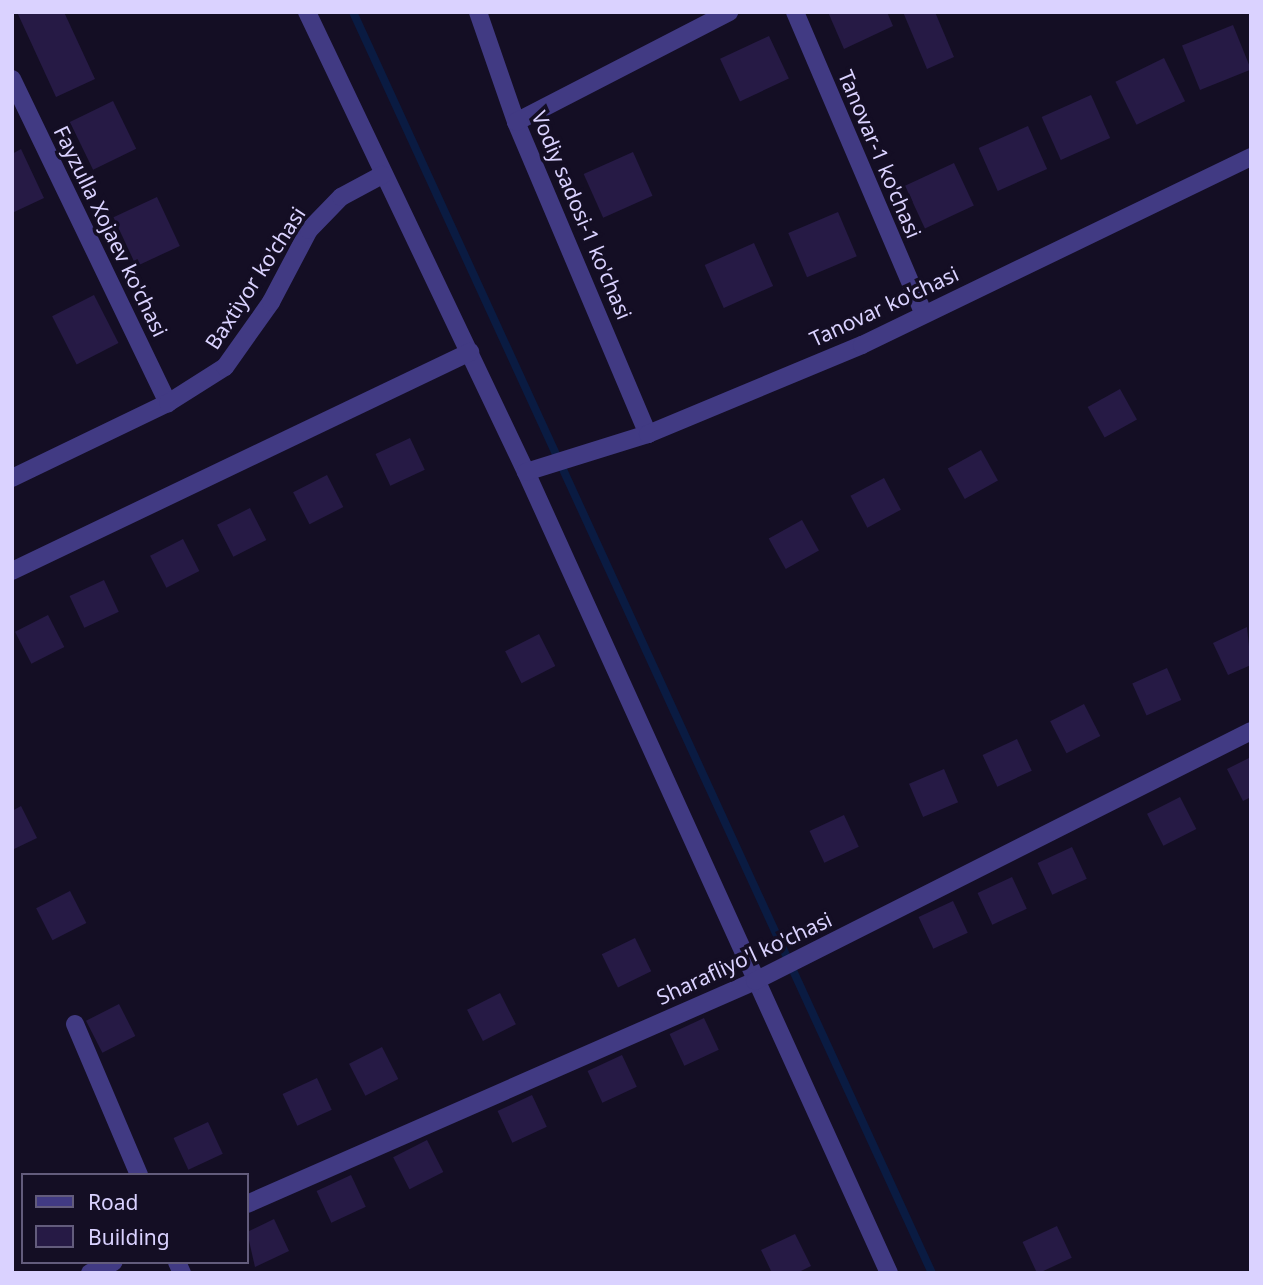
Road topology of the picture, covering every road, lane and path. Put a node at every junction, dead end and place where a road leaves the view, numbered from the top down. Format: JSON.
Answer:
{"nodes":[{"id":1,"x":307,"y":12,"type":"edge"},
{"id":2,"x":478,"y":12,"type":"edge"},
{"id":3,"x":729,"y":12,"type":"edge"},
{"id":4,"x":795,"y":12,"type":"edge"},
{"id":5,"x":12,"y":79,"type":"edge"},
{"id":6,"x":516,"y":122,"type":"junction"},
{"id":7,"x":1251,"y":157,"type":"edge"},
{"id":8,"x":382,"y":175,"type":"junction"},
{"id":9,"x":924,"y":314,"type":"junction"},
{"id":10,"x":470,"y":352,"type":"junction"},
{"id":11,"x":168,"y":402,"type":"junction"},
{"id":12,"x":648,"y":434,"type":"junction"},
{"id":13,"x":526,"y":472,"type":"junction"},
{"id":14,"x":12,"y":478,"type":"edge"},
{"id":15,"x":12,"y":571,"type":"edge"},
{"id":16,"x":1251,"y":731,"type":"edge"},
{"id":17,"x":755,"y":981,"type":"junction"},
{"id":18,"x":75,"y":1024,"type":"dead end"},
{"id":19,"x":138,"y":1173,"type":"edge"},
{"id":20,"x":248,"y":1204,"type":"edge"},
{"id":21,"x":110,"y":1264,"type":"edge"},
{"id":22,"x":90,"y":1273,"type":"edge"},
{"id":23,"x":889,"y":1273,"type":"edge"}],
"edges":[{"from":1,"to":8,"type":"street"},
{"from":2,"to":6,"type":"street","name":"Vodiy sadosi-1 ko'chasi"},
{"from":3,"to":6,"type":"street"},
{"from":4,"to":9,"type":"street","name":"Tanovar-1 ko'chasi"},
{"from":5,"to":11,"type":"street","name":"Fayzulla Xojaev ko'chasi"},
{"from":6,"to":12,"type":"street","name":"Vodiy sadosi-1 ko'chasi"},
{"from":7,"to":9,"type":"street","name":"Tanovar ko'chasi"},
{"from":8,"to":10,"type":"street"},
{"from":8,"to":11,"type":"street","name":"Baxtiyor ko'chasi"},
{"from":9,"to":12,"type":"street","name":"Tanovar ko'chasi"},
{"from":10,"to":13,"type":"street"},
{"from":10,"to":15,"type":"street"},
{"from":11,"to":14,"type":"street","name":"Baxtiyor ko'chasi"},
{"from":12,"to":13,"type":"street","name":"Tanovar ko'chasi"},
{"from":13,"to":17,"type":"street"},
{"from":16,"to":17,"type":"street","name":"Sharafliyo'l ko'chasi"},
{"from":17,"to":20,"type":"street","name":"Sharafliyo'l ko'chasi"},
{"from":17,"to":23,"type":"street"},
{"from":18,"to":19,"type":"street"},
{"from":21,"to":22,"type":"street"}]}
